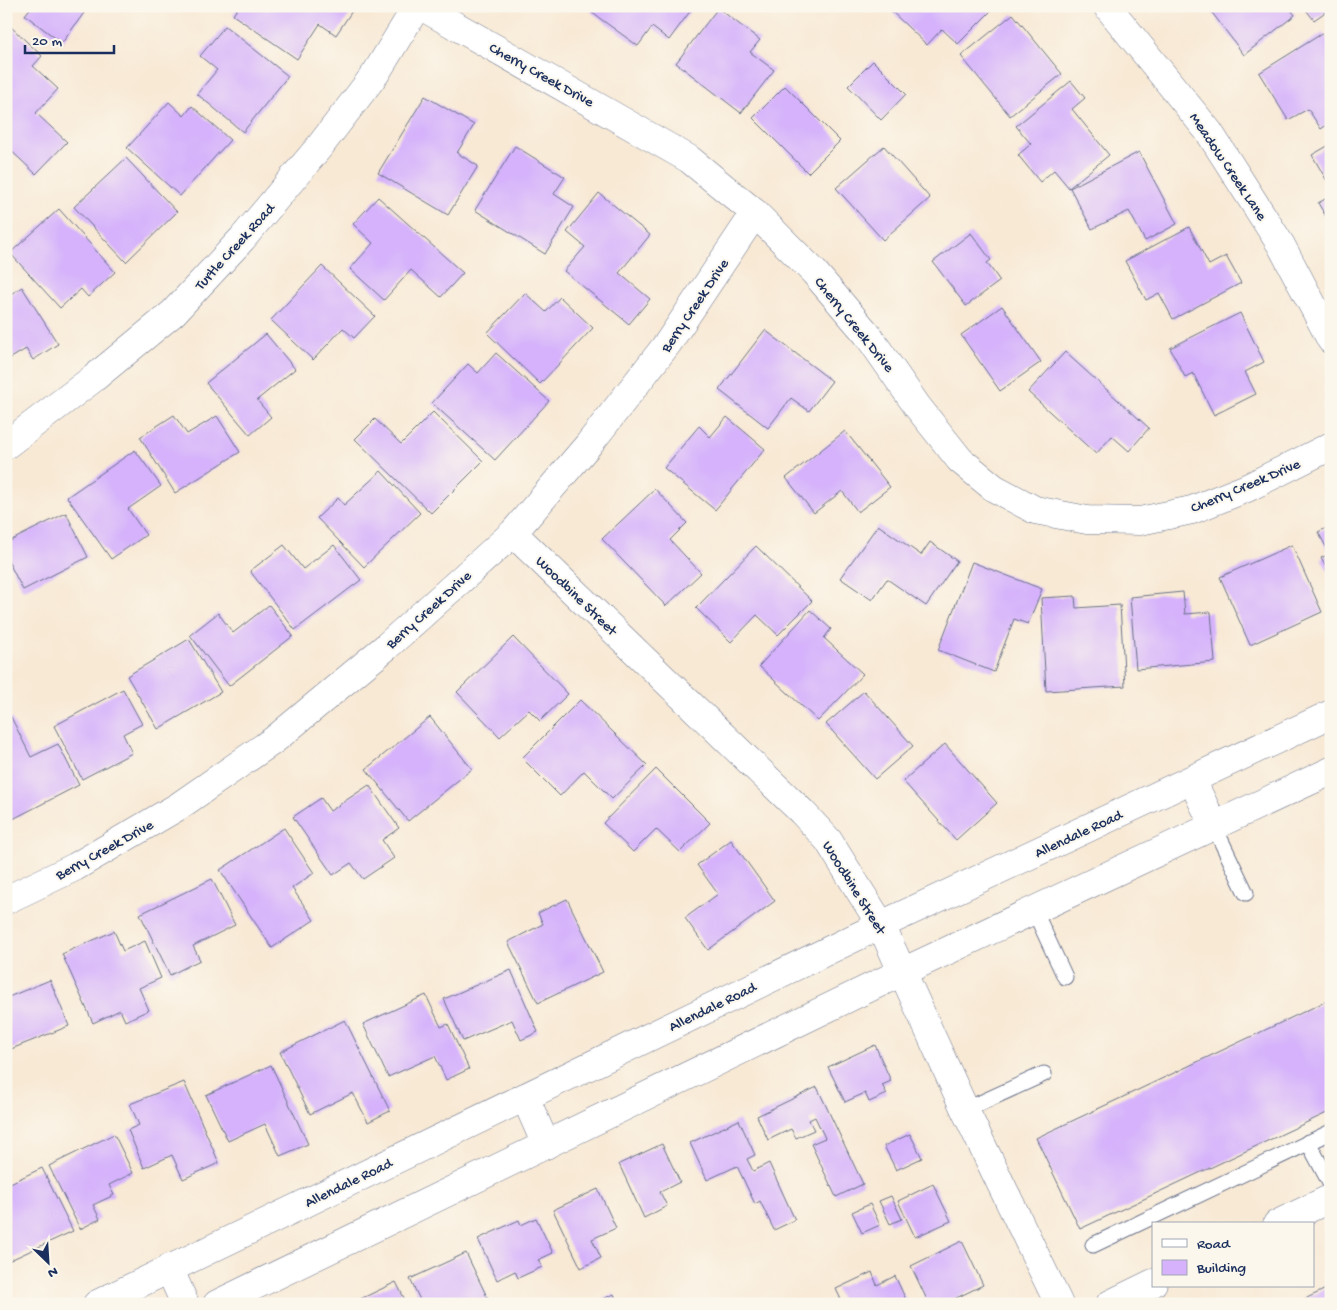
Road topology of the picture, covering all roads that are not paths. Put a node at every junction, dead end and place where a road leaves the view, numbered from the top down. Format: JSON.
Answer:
{"nodes":[{"id":1,"x":418,"y":6,"type":"edge"},
{"id":2,"x":421,"y":6,"type":"edge"},
{"id":3,"x":1107,"y":6,"type":"edge"},
{"id":4,"x":755,"y":214,"type":"junction"},
{"id":5,"x":1331,"y":340,"type":"edge"},
{"id":6,"x":6,"y":445,"type":"edge"},
{"id":7,"x":1331,"y":446,"type":"edge"},
{"id":8,"x":513,"y":533,"type":"junction"},
{"id":9,"x":1331,"y":714,"type":"edge"},
{"id":10,"x":1331,"y":771,"type":"edge"},
{"id":11,"x":1192,"y":780,"type":"junction"},
{"id":12,"x":1214,"y":826,"type":"junction"},
{"id":13,"x":1246,"y":893,"type":"dead end"},
{"id":14,"x":6,"y":900,"type":"edge"},
{"id":15,"x":1034,"y":910,"type":"junction"},
{"id":16,"x":881,"y":925,"type":"junction"},
{"id":17,"x":902,"y":972,"type":"junction"},
{"id":18,"x":1066,"y":978,"type":"dead end"},
{"id":19,"x":1044,"y":1074,"type":"dead end"},
{"id":20,"x":525,"y":1097,"type":"junction"},
{"id":21,"x":966,"y":1110,"type":"junction"},
{"id":22,"x":1331,"y":1132,"type":"edge"},
{"id":23,"x":1308,"y":1142,"type":"junction"},
{"id":24,"x":546,"y":1144,"type":"junction"},
{"id":25,"x":1331,"y":1185,"type":"edge"},
{"id":26,"x":1331,"y":1198,"type":"edge"},
{"id":27,"x":1170,"y":1217,"type":"edge"},
{"id":28,"x":1156,"y":1222,"type":"edge"},
{"id":29,"x":1281,"y":1222,"type":"edge"},
{"id":30,"x":1152,"y":1224,"type":"edge"},
{"id":31,"x":1093,"y":1245,"type":"dead end"},
{"id":32,"x":169,"y":1268,"type":"junction"},
{"id":33,"x":1152,"y":1283,"type":"edge"},
{"id":34,"x":97,"y":1304,"type":"edge"},
{"id":35,"x":185,"y":1304,"type":"edge"},
{"id":36,"x":217,"y":1304,"type":"edge"},
{"id":37,"x":1059,"y":1304,"type":"edge"},
{"id":38,"x":1110,"y":1304,"type":"edge"}],
"edges":[{"from":1,"to":6,"type":"street","name":"Turtle Creek Road"},
{"from":2,"to":4,"type":"street","name":"Cherry Creek Drive"},
{"from":3,"to":5,"type":"street","name":"Meadow Creek Lane"},
{"from":4,"to":7,"type":"street","name":"Cherry Creek Drive"},
{"from":4,"to":8,"type":"street","name":"Berry Creek Drive"},
{"from":8,"to":14,"type":"street","name":"Berry Creek Drive"},
{"from":8,"to":16,"type":"street","name":"Woodbine Street"},
{"from":9,"to":11,"type":"street","name":"Allendale Road"},
{"from":10,"to":12,"type":"street"},
{"from":11,"to":12,"type":"street"},
{"from":11,"to":16,"type":"street","name":"Allendale Road"},
{"from":12,"to":13,"type":"lane"},
{"from":12,"to":15,"type":"street"},
{"from":15,"to":17,"type":"street"},
{"from":15,"to":18,"type":"lane"},
{"from":16,"to":17,"type":"street","name":"Woodbine Street"},
{"from":16,"to":20,"type":"street","name":"Allendale Road"},
{"from":17,"to":21,"type":"street","name":"Woodbine Street"},
{"from":17,"to":24,"type":"street"},
{"from":19,"to":21,"type":"lane"},
{"from":20,"to":24,"type":"street"},
{"from":20,"to":32,"type":"street","name":"Allendale Road"},
{"from":21,"to":37,"type":"street","name":"Woodbine Street"},
{"from":22,"to":23,"type":"lane"},
{"from":23,"to":25,"type":"lane"},
{"from":23,"to":27,"type":"lane"},
{"from":24,"to":36,"type":"street"},
{"from":26,"to":29,"type":"street"},
{"from":27,"to":28,"type":"lane"},
{"from":30,"to":31,"type":"lane"},
{"from":32,"to":34,"type":"street","name":"Allendale Road"},
{"from":32,"to":35,"type":"street"},
{"from":33,"to":38,"type":"street"}]}
